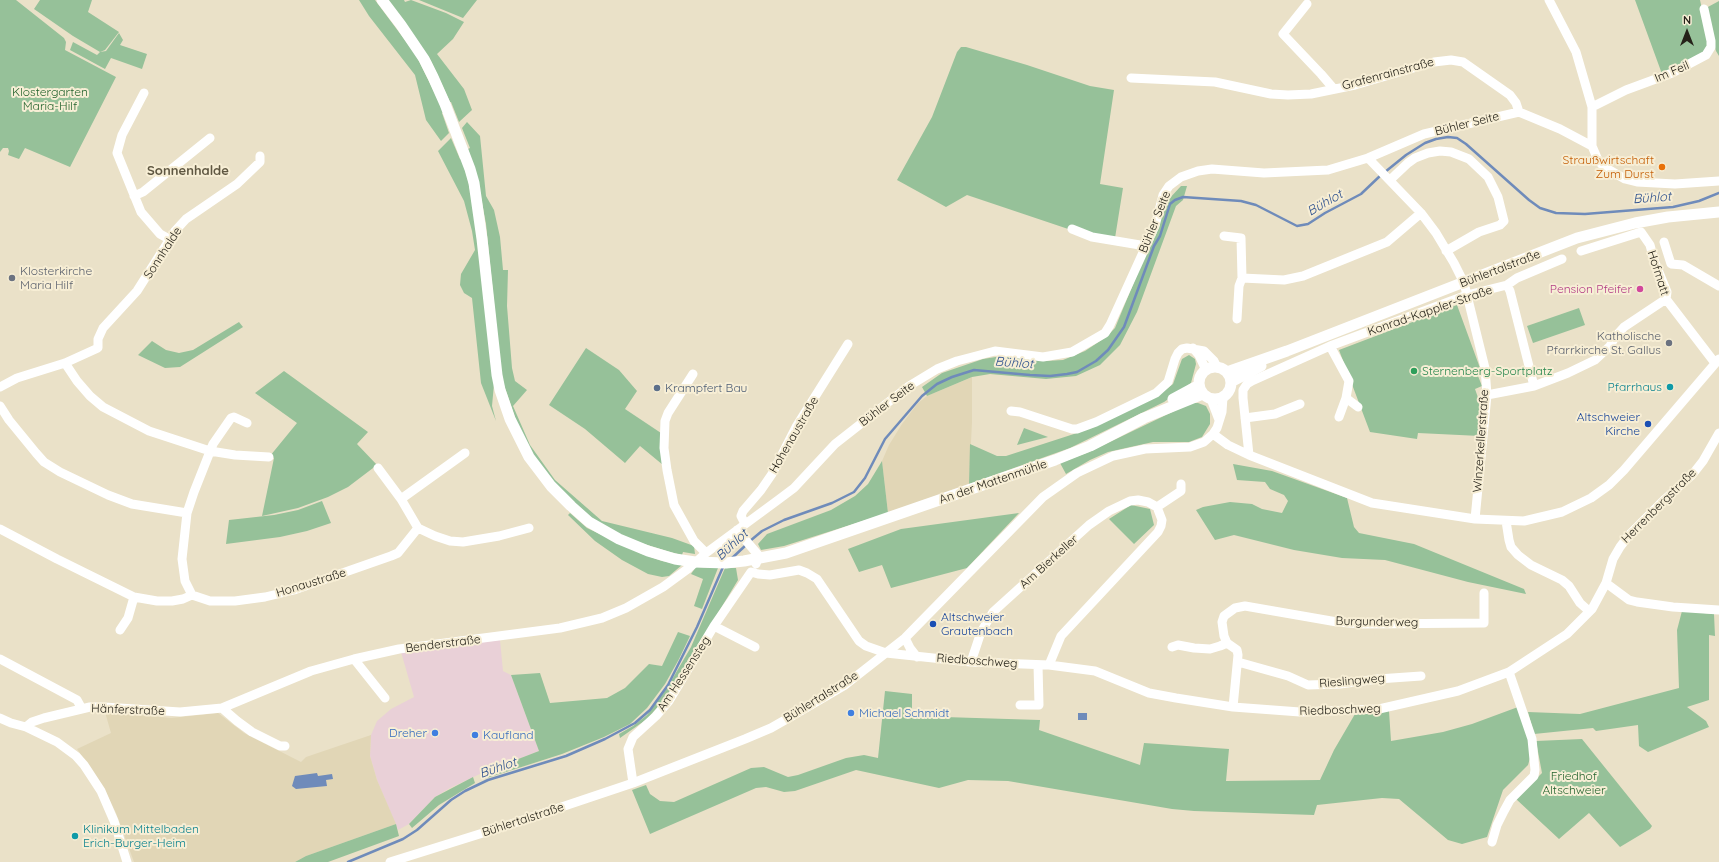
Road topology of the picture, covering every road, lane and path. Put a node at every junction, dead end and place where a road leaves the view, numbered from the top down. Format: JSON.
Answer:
{"nodes":[{"id":1,"x":382,"y":0,"type":"edge"},
{"id":2,"x":1549,"y":0,"type":"edge"},
{"id":3,"x":1307,"y":4,"type":"dead end"},
{"id":4,"x":1704,"y":9,"type":"dead end"},
{"id":5,"x":1131,"y":78,"type":"dead end"},
{"id":6,"x":1332,"y":88,"type":"junction"},
{"id":7,"x":144,"y":93,"type":"dead end"},
{"id":8,"x":1592,"y":107,"type":"junction"},
{"id":9,"x":1519,"y":112,"type":"junction"},
{"id":10,"x":210,"y":138,"type":"dead end"},
{"id":11,"x":1592,"y":146,"type":"junction"},
{"id":12,"x":260,"y":156,"type":"dead end"},
{"id":13,"x":1368,"y":158,"type":"junction"},
{"id":14,"x":1388,"y":179,"type":"junction"},
{"id":15,"x":1719,"y":181,"type":"edge"},
{"id":16,"x":134,"y":196,"type":"junction"},
{"id":17,"x":1719,"y":212,"type":"edge"},
{"id":18,"x":1421,"y":213,"type":"junction"},
{"id":19,"x":1072,"y":229,"type":"dead end"},
{"id":20,"x":1224,"y":236,"type":"dead end"},
{"id":21,"x":169,"y":239,"type":"junction"},
{"id":22,"x":1664,"y":242,"type":"dead end"},
{"id":23,"x":1146,"y":246,"type":"junction"},
{"id":24,"x":1446,"y":250,"type":"junction"},
{"id":25,"x":1581,"y":251,"type":"dead end"},
{"id":26,"x":1562,"y":259,"type":"dead end"},
{"id":27,"x":1242,"y":278,"type":"junction"},
{"id":28,"x":1464,"y":282,"type":"junction"},
{"id":29,"x":1507,"y":285,"type":"junction"},
{"id":30,"x":1719,"y":286,"type":"edge"},
{"id":31,"x":1467,"y":296,"type":"junction"},
{"id":32,"x":1666,"y":299,"type":"junction"},
{"id":33,"x":1237,"y":319,"type":"dead end"},
{"id":34,"x":848,"y":344,"type":"dead end"},
{"id":35,"x":1330,"y":346,"type":"junction"},
{"id":36,"x":1717,"y":361,"type":"edge"},
{"id":37,"x":65,"y":363,"type":"junction"},
{"id":38,"x":1220,"y":373,"type":"junction"},
{"id":39,"x":692,"y":374,"type":"dead end"},
{"id":40,"x":1534,"y":386,"type":"junction"},
{"id":41,"x":0,"y":387,"type":"edge"},
{"id":42,"x":1204,"y":393,"type":"junction"},
{"id":43,"x":1487,"y":395,"type":"junction"},
{"id":44,"x":1223,"y":397,"type":"junction"},
{"id":45,"x":1346,"y":398,"type":"junction"},
{"id":46,"x":1300,"y":404,"type":"dead end"},
{"id":47,"x":0,"y":406,"type":"edge"},
{"id":48,"x":1358,"y":407,"type":"dead end"},
{"id":49,"x":1011,"y":411,"type":"dead end"},
{"id":50,"x":1339,"y":417,"type":"dead end"},
{"id":51,"x":1245,"y":418,"type":"junction"},
{"id":52,"x":1219,"y":420,"type":"junction"},
{"id":53,"x":248,"y":423,"type":"dead end"},
{"id":54,"x":1719,"y":433,"type":"edge"},
{"id":55,"x":1213,"y":434,"type":"junction"},
{"id":56,"x":210,"y":452,"type":"junction"},
{"id":57,"x":465,"y":453,"type":"dead end"},
{"id":58,"x":1249,"y":455,"type":"junction"},
{"id":59,"x":269,"y":457,"type":"dead end"},
{"id":60,"x":378,"y":468,"type":"dead end"},
{"id":61,"x":1181,"y":484,"type":"dead end"},
{"id":62,"x":401,"y":499,"type":"junction"},
{"id":63,"x":1157,"y":507,"type":"junction"},
{"id":64,"x":188,"y":513,"type":"junction"},
{"id":65,"x":1475,"y":519,"type":"junction"},
{"id":66,"x":1506,"y":521,"type":"junction"},
{"id":67,"x":741,"y":527,"type":"junction"},
{"id":68,"x":0,"y":528,"type":"edge"},
{"id":69,"x":418,"y":528,"type":"junction"},
{"id":70,"x":528,"y":528,"type":"dead end"},
{"id":71,"x":706,"y":553,"type":"junction"},
{"id":72,"x":754,"y":568,"type":"junction"},
{"id":73,"x":1606,"y":583,"type":"junction"},
{"id":74,"x":663,"y":586,"type":"joint"},
{"id":75,"x":1484,"y":593,"type":"dead end"},
{"id":76,"x":192,"y":595,"type":"junction"},
{"id":77,"x":134,"y":597,"type":"junction"},
{"id":78,"x":1719,"y":610,"type":"edge"},
{"id":79,"x":1589,"y":612,"type":"junction"},
{"id":80,"x":714,"y":626,"type":"junction"},
{"id":81,"x":120,"y":630,"type":"dead end"},
{"id":82,"x":905,"y":638,"type":"junction"},
{"id":83,"x":1227,"y":643,"type":"junction"},
{"id":84,"x":755,"y":647,"type":"dead end"},
{"id":85,"x":1172,"y":647,"type":"dead end"},
{"id":86,"x":886,"y":653,"type":"junction"},
{"id":87,"x":917,"y":656,"type":"junction"},
{"id":88,"x":0,"y":659,"type":"edge"},
{"id":89,"x":354,"y":659,"type":"junction"},
{"id":90,"x":971,"y":662,"type":"junction"},
{"id":91,"x":1238,"y":662,"type":"junction"},
{"id":92,"x":1038,"y":665,"type":"junction"},
{"id":93,"x":1049,"y":666,"type":"junction"},
{"id":94,"x":1509,"y":672,"type":"junction"},
{"id":95,"x":1422,"y":676,"type":"dead end"},
{"id":96,"x":384,"y":698,"type":"dead end"},
{"id":97,"x":1020,"y":706,"type":"dead end"},
{"id":98,"x":1233,"y":706,"type":"junction"},
{"id":99,"x":222,"y":708,"type":"junction"},
{"id":100,"x":82,"y":709,"type":"junction"},
{"id":101,"x":0,"y":718,"type":"edge"},
{"id":102,"x":26,"y":727,"type":"junction"},
{"id":103,"x":284,"y":746,"type":"dead end"},
{"id":104,"x":633,"y":783,"type":"junction"},
{"id":105,"x":1492,"y":842,"type":"dead end"},
{"id":106,"x":127,"y":862,"type":"edge"},
{"id":107,"x":390,"y":862,"type":"edge"}],
"edges":[{"from":1,"to":42,"type":"main road","name":"An der Mattenmühle"},
{"from":2,"to":8,"type":"street"},
{"from":3,"to":6,"type":"street","name":"Grafenrainstraße"},
{"from":4,"to":8,"type":"street","name":"Im Feil"},
{"from":5,"to":6,"type":"street","name":"Grafenrainstraße"},
{"from":6,"to":9,"type":"street","name":"Grafenrainstraße"},
{"from":7,"to":16,"type":"street"},
{"from":8,"to":11,"type":"street"},
{"from":9,"to":11,"type":"street"},
{"from":9,"to":13,"type":"street","name":"Bühler Seite"},
{"from":10,"to":16,"type":"street"},
{"from":11,"to":15,"type":"street"},
{"from":12,"to":21,"type":"street","name":"Sonnhalde"},
{"from":13,"to":14,"type":"street","name":"Winzerkellerstraße"},
{"from":13,"to":23,"type":"street","name":"Bühler Seite"},
{"from":14,"to":18,"type":"street","name":"Winzerkellerstraße"},
{"from":14,"to":24,"type":"street"},
{"from":16,"to":21,"type":"street"},
{"from":17,"to":28,"type":"main road","name":"Bühlertalstraße"},
{"from":18,"to":24,"type":"street","name":"Winzerkellerstraße"},
{"from":18,"to":27,"type":"street"},
{"from":19,"to":23,"type":"street"},
{"from":20,"to":27,"type":"street"},
{"from":21,"to":37,"type":"street","name":"Sonnhalde"},
{"from":22,"to":30,"type":"street","name":"Hofmatt"},
{"from":23,"to":67,"type":"street","name":"Bühler Seite"},
{"from":24,"to":28,"type":"street","name":"Winzerkellerstraße"},
{"from":25,"to":32,"type":"street","name":"Hofmatt"},
{"from":26,"to":29,"type":"street","name":"Konrad-Kappler-Straße"},
{"from":27,"to":33,"type":"street"},
{"from":28,"to":31,"type":"street","name":"Winzerkellerstraße"},
{"from":28,"to":38,"type":"main road","name":"Bühlertalstraße"},
{"from":29,"to":31,"type":"street","name":"Konrad-Kappler-Straße"},
{"from":29,"to":40,"type":"street","name":"Konrad-Kappler-Straße"},
{"from":31,"to":35,"type":"street","name":"Konrad-Kappler-Straße"},
{"from":31,"to":43,"type":"street","name":"Winzerkellerstraße"},
{"from":32,"to":36,"type":"street","name":"Hofmatt"},
{"from":32,"to":40,"type":"street"},
{"from":34,"to":67,"type":"street","name":"Hohenaustraße"},
{"from":35,"to":45,"type":"street"},
{"from":35,"to":51,"type":"street","name":"Konrad-Kappler-Straße"},
{"from":36,"to":66,"type":"street"},
{"from":37,"to":41,"type":"street"},
{"from":37,"to":56,"type":"street"},
{"from":38,"to":42,"type":"main road"},
{"from":38,"to":44,"type":"main road"},
{"from":38,"to":49,"type":"street"},
{"from":39,"to":71,"type":"street"},
{"from":40,"to":43,"type":"street"},
{"from":42,"to":44,"type":"main road"},
{"from":42,"to":52,"type":"street"},
{"from":43,"to":65,"type":"street","name":"Winzerkellerstraße"},
{"from":44,"to":52,"type":"street"},
{"from":45,"to":48,"type":"street"},
{"from":45,"to":50,"type":"street"},
{"from":46,"to":51,"type":"street"},
{"from":47,"to":64,"type":"street"},
{"from":51,"to":58,"type":"street","name":"Konrad-Kappler-Straße"},
{"from":52,"to":55,"type":"street"},
{"from":53,"to":56,"type":"street"},
{"from":54,"to":73,"type":"street","name":"Herrenbergstraße"},
{"from":55,"to":58,"type":"street"},
{"from":55,"to":82,"type":"street","name":"Bühlertalstraße"},
{"from":56,"to":59,"type":"street"},
{"from":56,"to":64,"type":"street"},
{"from":57,"to":62,"type":"street"},
{"from":58,"to":65,"type":"street"},
{"from":60,"to":62,"type":"street"},
{"from":61,"to":63,"type":"street"},
{"from":62,"to":69,"type":"street"},
{"from":63,"to":90,"type":"street","name":"Am Bierkeller"},
{"from":63,"to":93,"type":"street"},
{"from":64,"to":76,"type":"street"},
{"from":65,"to":66,"type":"street"},
{"from":66,"to":79,"type":"street"},
{"from":67,"to":71,"type":"street","name":"Bühler Seite"},
{"from":67,"to":72,"type":"street"},
{"from":68,"to":77,"type":"street"},
{"from":69,"to":70,"type":"street"},
{"from":69,"to":76,"type":"street","name":"Honaustraße"},
{"from":71,"to":74,"type":"street","name":"Bühler Seite"},
{"from":72,"to":80,"type":"street","name":"Am Hessensteg"},
{"from":72,"to":86,"type":"street","name":"Riedboschweg"},
{"from":73,"to":78,"type":"street"},
{"from":73,"to":79,"type":"street","name":"Riedboschweg"},
{"from":74,"to":89,"type":"street","name":"Benderstraße"},
{"from":75,"to":83,"type":"street","name":"Burgunderweg"},
{"from":76,"to":77,"type":"street"},
{"from":77,"to":81,"type":"street"},
{"from":79,"to":94,"type":"street","name":"Riedboschweg"},
{"from":80,"to":84,"type":"street","name":"Am Hessensteg"},
{"from":80,"to":104,"type":"street","name":"Am Hessensteg"},
{"from":82,"to":86,"type":"street","name":"Bühlertalstraße"},
{"from":82,"to":87,"type":"street"},
{"from":83,"to":85,"type":"street"},
{"from":83,"to":91,"type":"street","name":"Burgunderweg"},
{"from":86,"to":87,"type":"street","name":"Riedboschweg"},
{"from":86,"to":104,"type":"street","name":"Bühlertalstraße"},
{"from":87,"to":90,"type":"street","name":"Riedboschweg"},
{"from":88,"to":100,"type":"street","name":"Hänferstraße"},
{"from":89,"to":96,"type":"street"},
{"from":89,"to":99,"type":"street","name":"Benderstraße"},
{"from":90,"to":92,"type":"street","name":"Riedboschweg"},
{"from":91,"to":95,"type":"street","name":"Rieslingweg"},
{"from":91,"to":98,"type":"street"},
{"from":92,"to":93,"type":"street","name":"Riedboschweg"},
{"from":92,"to":97,"type":"street"},
{"from":93,"to":98,"type":"street","name":"Riedboschweg"},
{"from":94,"to":98,"type":"street","name":"Riedboschweg"},
{"from":94,"to":105,"type":"street"},
{"from":99,"to":100,"type":"street","name":"Hänferstraße"},
{"from":99,"to":103,"type":"street"},
{"from":100,"to":102,"type":"street"},
{"from":101,"to":102,"type":"street"},
{"from":102,"to":106,"type":"street"},
{"from":104,"to":107,"type":"street","name":"Bühlertalstraße"}]}
